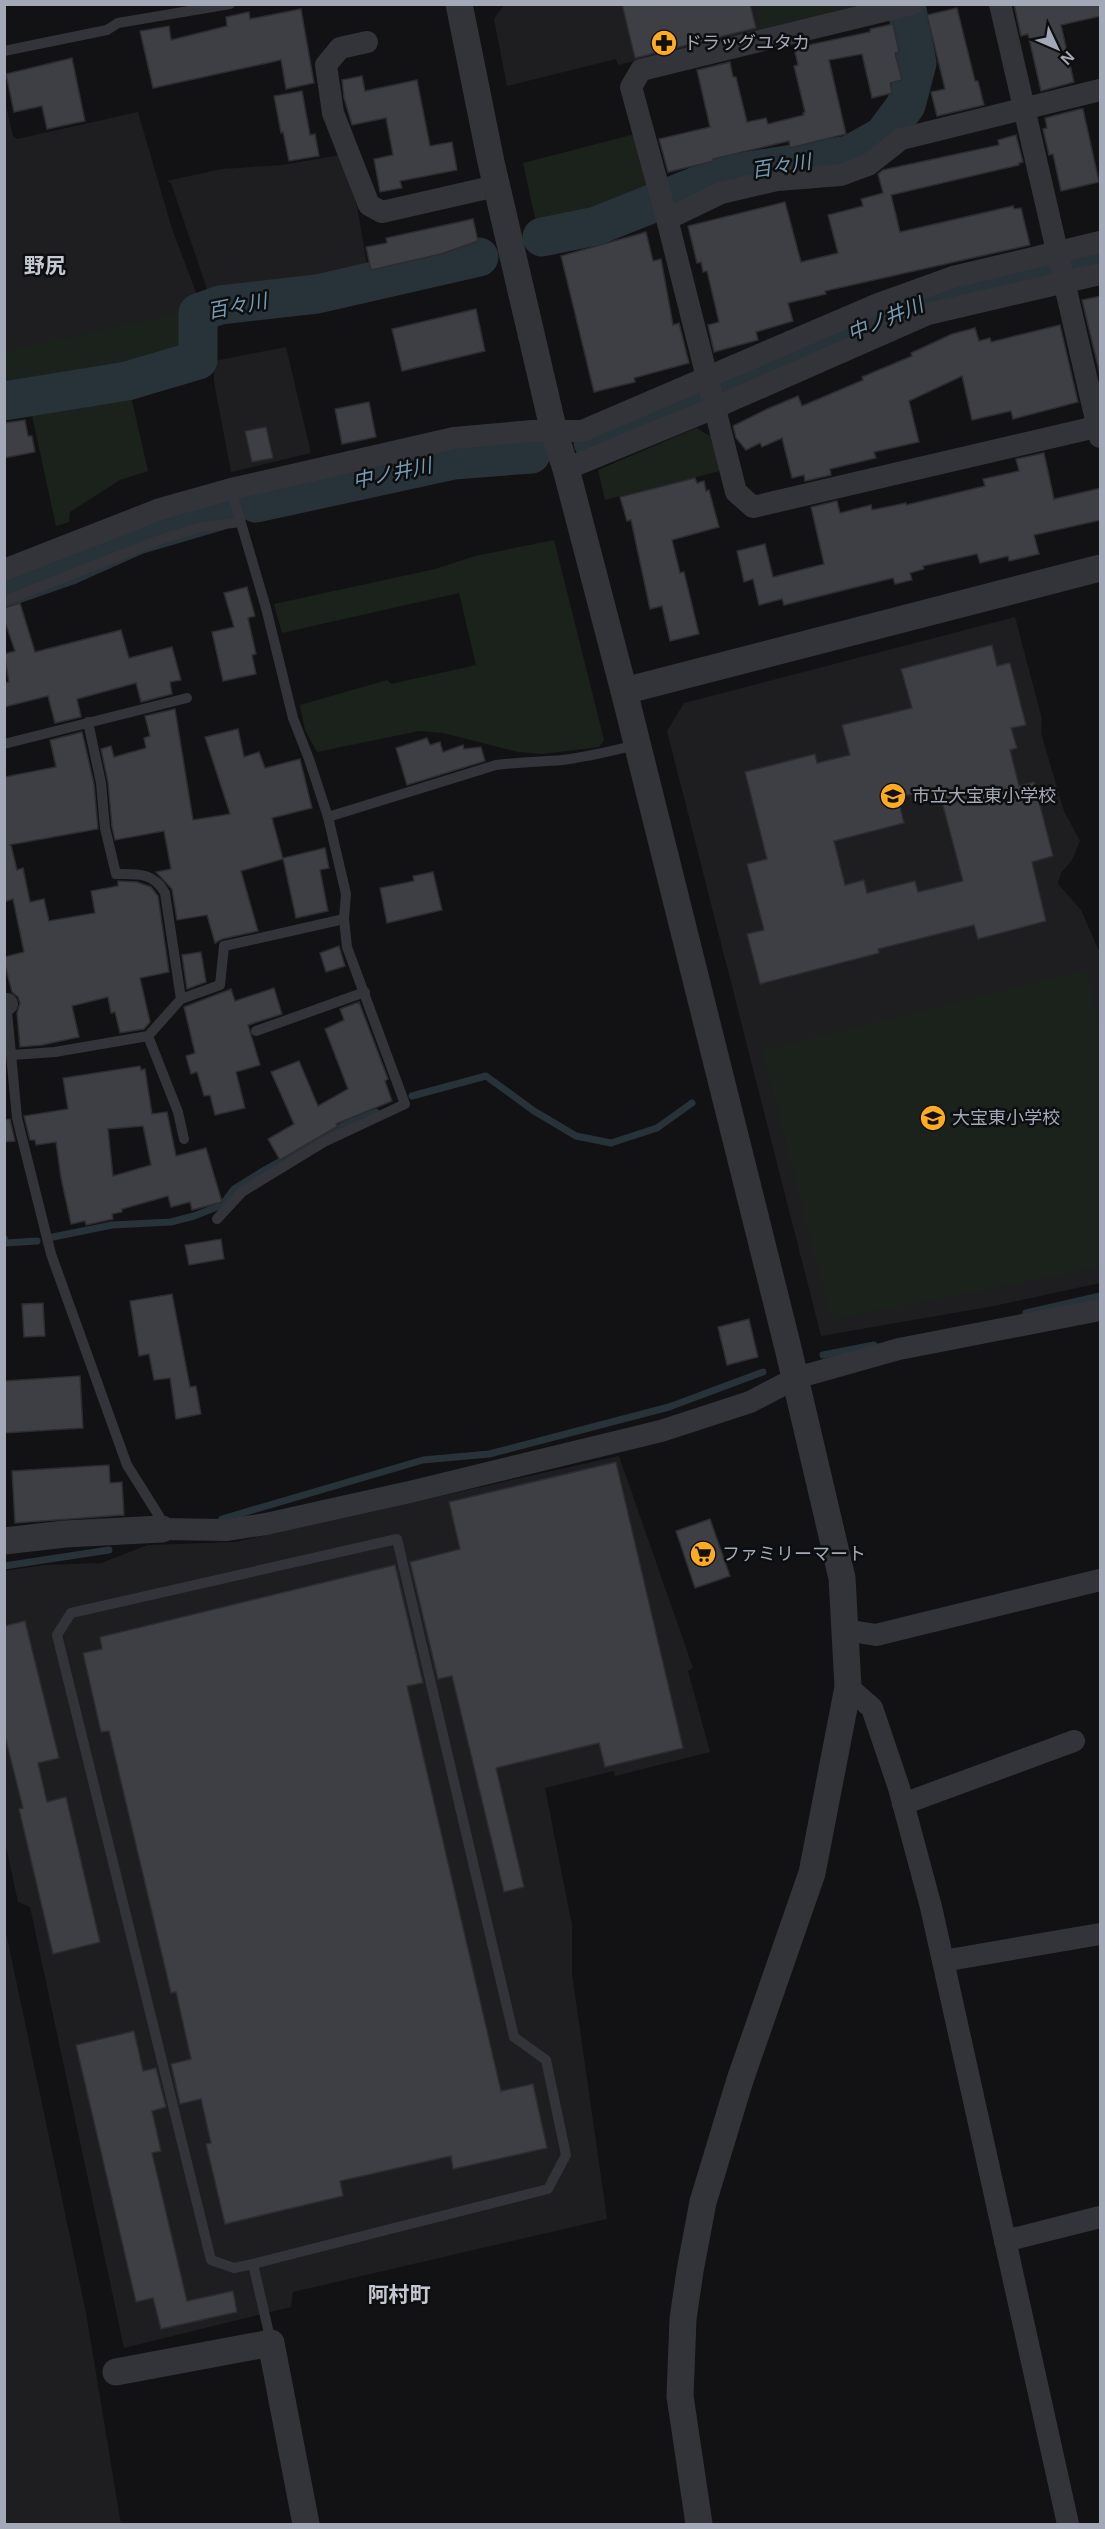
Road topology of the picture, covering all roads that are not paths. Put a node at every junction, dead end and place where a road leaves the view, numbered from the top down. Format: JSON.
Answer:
{"nodes":[{"id":1,"x":230,"y":4,"type":"edge"},
{"id":2,"x":459,"y":4,"type":"edge"},
{"id":3,"x":1000,"y":4,"type":"edge"},
{"id":4,"x":897,"y":6,"type":"edge"},
{"id":5,"x":368,"y":42,"type":"dead end"},
{"id":6,"x":4,"y":51,"type":"edge"},
{"id":7,"x":1101,"y":90,"type":"edge"},
{"id":8,"x":1023,"y":109,"type":"junction"},
{"id":9,"x":496,"y":186,"type":"junction"},
{"id":10,"x":664,"y":207,"type":"junction"},
{"id":11,"x":1101,"y":242,"type":"edge"},
{"id":12,"x":1056,"y":252,"type":"junction"},
{"id":13,"x":1101,"y":274,"type":"edge"},
{"id":14,"x":1064,"y":282,"type":"junction"},
{"id":15,"x":706,"y":378,"type":"junction"},
{"id":16,"x":714,"y":408,"type":"junction"},
{"id":17,"x":1100,"y":430,"type":"edge"},
{"id":18,"x":555,"y":432,"type":"junction"},
{"id":19,"x":566,"y":469,"type":"junction"},
{"id":20,"x":231,"y":489,"type":"junction"},
{"id":21,"x":240,"y":522,"type":"junction"},
{"id":22,"x":1101,"y":568,"type":"edge"},
{"id":23,"x":4,"y":570,"type":"edge"},
{"id":24,"x":6,"y":596,"type":"edge"},
{"id":25,"x":624,"y":691,"type":"junction"},
{"id":26,"x":187,"y":698,"type":"dead end"},
{"id":27,"x":88,"y":722,"type":"junction"},
{"id":28,"x":4,"y":744,"type":"edge"},
{"id":29,"x":637,"y":745,"type":"junction"},
{"id":30,"x":328,"y":817,"type":"junction"},
{"id":31,"x":344,"y":919,"type":"junction"},
{"id":32,"x":364,"y":992,"type":"junction"},
{"id":33,"x":182,"y":999,"type":"junction"},
{"id":34,"x":5,"y":1001,"type":"edge"},
{"id":35,"x":256,"y":1031,"type":"dead end"},
{"id":36,"x":148,"y":1036,"type":"junction"},
{"id":37,"x":12,"y":1055,"type":"junction"},
{"id":38,"x":184,"y":1139,"type":"dead end"},
{"id":39,"x":217,"y":1219,"type":"dead end"},
{"id":40,"x":1101,"y":1310,"type":"edge"},
{"id":41,"x":796,"y":1378,"type":"junction"},
{"id":42,"x":162,"y":1529,"type":"junction"},
{"id":43,"x":4,"y":1541,"type":"edge"},
{"id":44,"x":1101,"y":1580,"type":"edge"},
{"id":45,"x":845,"y":1630,"type":"junction"},
{"id":46,"x":848,"y":1687,"type":"junction"},
{"id":47,"x":1074,"y":1741,"type":"dead end"},
{"id":48,"x":903,"y":1804,"type":"junction"},
{"id":49,"x":1101,"y":1935,"type":"edge"},
{"id":50,"x":943,"y":1961,"type":"junction"},
{"id":51,"x":1101,"y":2217,"type":"edge"},
{"id":52,"x":1005,"y":2241,"type":"junction"},
{"id":53,"x":253,"y":2264,"type":"junction"},
{"id":54,"x":271,"y":2343,"type":"junction"},
{"id":55,"x":116,"y":2372,"type":"dead end"},
{"id":56,"x":306,"y":2524,"type":"edge"},
{"id":57,"x":699,"y":2524,"type":"edge"},
{"id":58,"x":1068,"y":2524,"type":"edge"}],
"edges":[{"from":1,"to":6,"type":"lane"},
{"from":2,"to":9,"type":"street"},
{"from":3,"to":8,"type":"street"},
{"from":4,"to":10,"type":"street"},
{"from":5,"to":9,"type":"street"},
{"from":7,"to":8,"type":"street"},
{"from":8,"to":10,"type":"street"},
{"from":8,"to":12,"type":"street"},
{"from":9,"to":18,"type":"street"},
{"from":10,"to":15,"type":"street"},
{"from":11,"to":12,"type":"street"},
{"from":12,"to":14,"type":"street"},
{"from":12,"to":15,"type":"street"},
{"from":13,"to":14,"type":"street"},
{"from":14,"to":16,"type":"street"},
{"from":14,"to":17,"type":"street"},
{"from":15,"to":16,"type":"street"},
{"from":15,"to":18,"type":"street"},
{"from":16,"to":17,"type":"street"},
{"from":16,"to":19,"type":"street"},
{"from":18,"to":19,"type":"street"},
{"from":18,"to":20,"type":"street"},
{"from":19,"to":25,"type":"street"},
{"from":20,"to":21,"type":"lane"},
{"from":20,"to":23,"type":"street"},
{"from":21,"to":24,"type":"lane"},
{"from":21,"to":30,"type":"lane"},
{"from":22,"to":25,"type":"street"},
{"from":25,"to":29,"type":"street"},
{"from":26,"to":27,"type":"lane"},
{"from":27,"to":28,"type":"lane"},
{"from":27,"to":33,"type":"lane"},
{"from":29,"to":30,"type":"lane"},
{"from":29,"to":41,"type":"street"},
{"from":30,"to":31,"type":"lane"},
{"from":31,"to":32,"type":"lane"},
{"from":31,"to":33,"type":"lane"},
{"from":32,"to":35,"type":"lane"},
{"from":32,"to":39,"type":"lane"},
{"from":33,"to":36,"type":"lane"},
{"from":34,"to":37,"type":"lane"},
{"from":36,"to":37,"type":"lane"},
{"from":36,"to":38,"type":"lane"},
{"from":37,"to":42,"type":"lane"},
{"from":40,"to":41,"type":"street"},
{"from":41,"to":42,"type":"street"},
{"from":41,"to":45,"type":"street"},
{"from":42,"to":43,"type":"street"},
{"from":44,"to":45,"type":"street"},
{"from":45,"to":46,"type":"street"},
{"from":46,"to":48,"type":"street"},
{"from":46,"to":57,"type":"street"},
{"from":47,"to":48,"type":"street"},
{"from":48,"to":50,"type":"street"},
{"from":49,"to":50,"type":"street"},
{"from":50,"to":52,"type":"street"},
{"from":51,"to":52,"type":"street"},
{"from":52,"to":58,"type":"street"},
{"from":53,"to":53,"type":"lane"},
{"from":53,"to":54,"type":"lane"},
{"from":54,"to":55,"type":"street"},
{"from":54,"to":56,"type":"street"}]}
